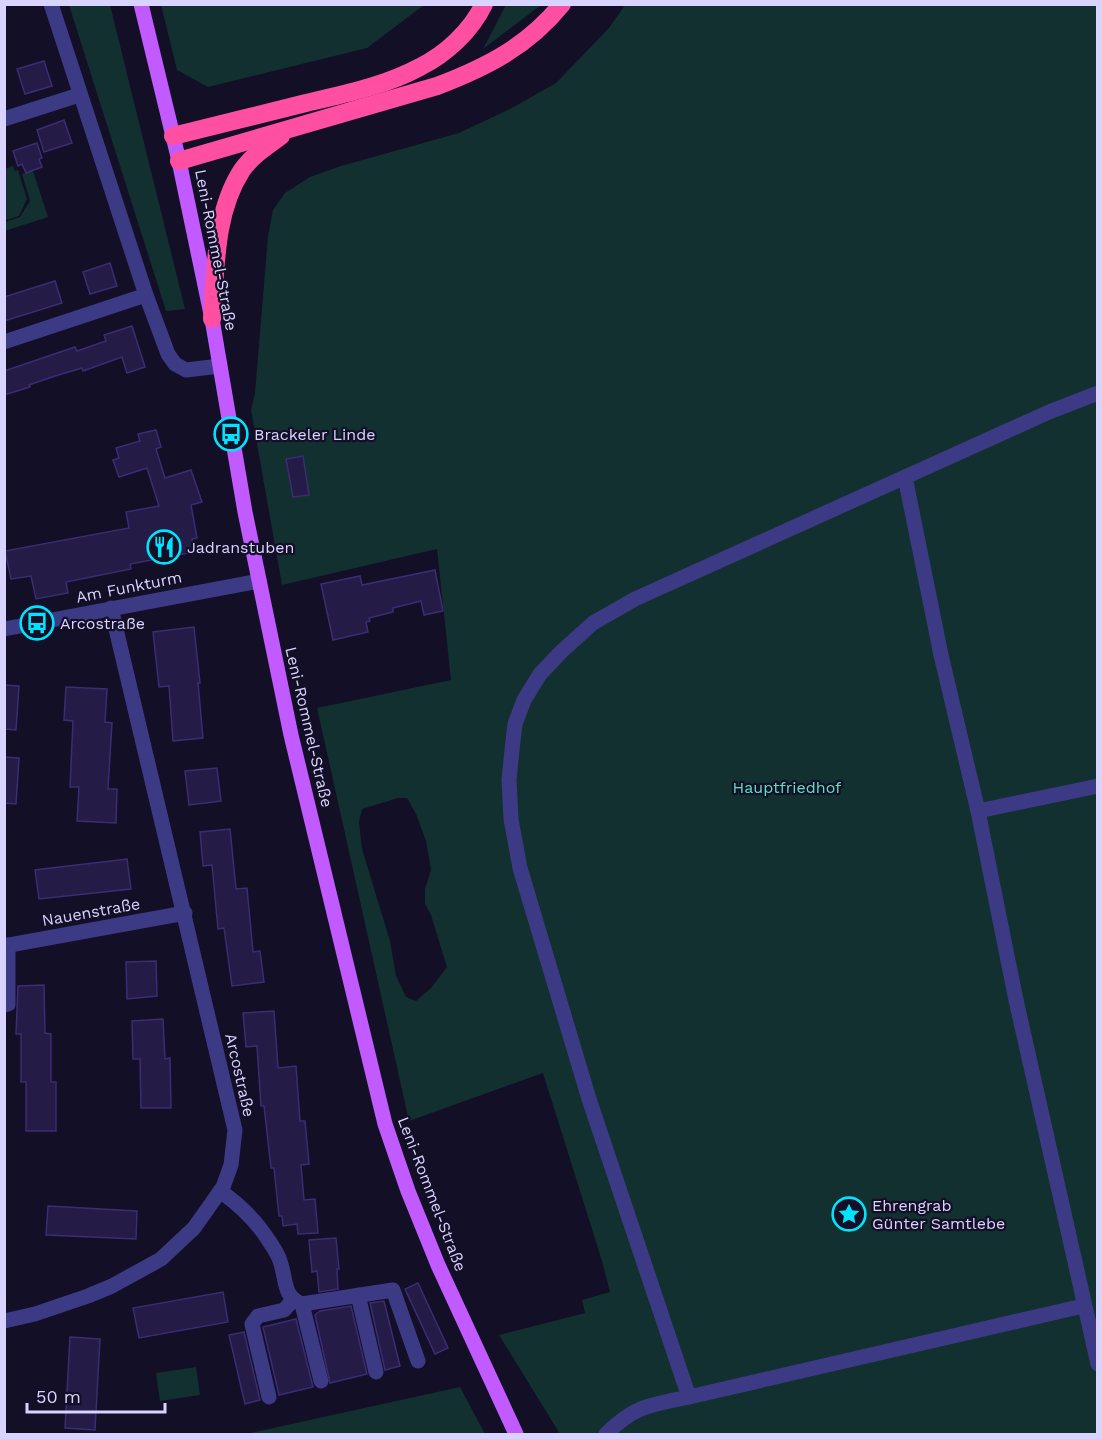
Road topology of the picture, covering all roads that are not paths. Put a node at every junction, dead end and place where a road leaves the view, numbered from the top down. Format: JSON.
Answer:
{"nodes":[{"id":1,"x":51,"y":4,"type":"edge"},
{"id":2,"x":141,"y":4,"type":"edge"},
{"id":3,"x":484,"y":4,"type":"edge"},
{"id":4,"x":562,"y":4,"type":"edge"},
{"id":5,"x":79,"y":95,"type":"junction"},
{"id":6,"x":4,"y":119,"type":"edge"},
{"id":7,"x":288,"y":130,"type":"junction"},
{"id":8,"x":173,"y":136,"type":"junction"},
{"id":9,"x":179,"y":161,"type":"junction"},
{"id":10,"x":146,"y":295,"type":"junction"},
{"id":11,"x":212,"y":319,"type":"junction"},
{"id":12,"x":4,"y":342,"type":"edge"},
{"id":13,"x":220,"y":366,"type":"junction"},
{"id":14,"x":1098,"y":393,"type":"edge"},
{"id":15,"x":905,"y":477,"type":"junction"},
{"id":16,"x":259,"y":581,"type":"junction"},
{"id":17,"x":111,"y":608,"type":"junction"},
{"id":18,"x":4,"y":629,"type":"edge"},
{"id":19,"x":1098,"y":786,"type":"edge"},
{"id":20,"x":978,"y":812,"type":"junction"},
{"id":21,"x":184,"y":913,"type":"junction"},
{"id":22,"x":6,"y":946,"type":"edge"},
{"id":23,"x":4,"y":1005,"type":"edge"},
{"id":24,"x":220,"y":1191,"type":"junction"},
{"id":25,"x":358,"y":1295,"type":"junction"},
{"id":26,"x":298,"y":1303,"type":"junction"},
{"id":27,"x":1083,"y":1306,"type":"junction"},
{"id":28,"x":4,"y":1321,"type":"edge"},
{"id":29,"x":418,"y":1361,"type":"dead end"},
{"id":30,"x":1098,"y":1364,"type":"edge"},
{"id":31,"x":376,"y":1372,"type":"dead end"},
{"id":32,"x":321,"y":1381,"type":"dead end"},
{"id":33,"x":269,"y":1397,"type":"dead end"},
{"id":34,"x":689,"y":1397,"type":"junction"},
{"id":35,"x":516,"y":1434,"type":"edge"},
{"id":36,"x":606,"y":1434,"type":"edge"}],
"edges":[{"from":1,"to":5,"type":"street"},
{"from":2,"to":8,"type":"main road","name":"Leni-Rommel-Straße"},
{"from":3,"to":8,"type":"highway"},
{"from":4,"to":7,"type":"highway"},
{"from":5,"to":6,"type":"street"},
{"from":5,"to":10,"type":"street"},
{"from":7,"to":9,"type":"highway"},
{"from":7,"to":11,"type":"highway"},
{"from":8,"to":9,"type":"main road","name":"Leni-Rommel-Straße"},
{"from":9,"to":11,"type":"main road","name":"Leni-Rommel-Straße"},
{"from":10,"to":12,"type":"street"},
{"from":10,"to":13,"type":"street"},
{"from":11,"to":13,"type":"main road","name":"Leni-Rommel-Straße"},
{"from":13,"to":16,"type":"main road","name":"Leni-Rommel-Straße"},
{"from":14,"to":15,"type":"street"},
{"from":15,"to":20,"type":"street"},
{"from":15,"to":34,"type":"street"},
{"from":16,"to":17,"type":"street","name":"Am Funkturm"},
{"from":16,"to":35,"type":"main road","name":"Leni-Rommel-Straße"},
{"from":17,"to":18,"type":"street","name":"Am Funkturm"},
{"from":17,"to":21,"type":"street","name":"Arcostraße"},
{"from":19,"to":20,"type":"street"},
{"from":20,"to":27,"type":"street"},
{"from":21,"to":22,"type":"street","name":"Nauenstraße"},
{"from":21,"to":24,"type":"street","name":"Arcostraße"},
{"from":22,"to":23,"type":"street"},
{"from":24,"to":26,"type":"street"},
{"from":24,"to":28,"type":"street","name":"Arcostraße"},
{"from":25,"to":26,"type":"street"},
{"from":25,"to":29,"type":"street"},
{"from":25,"to":31,"type":"street"},
{"from":26,"to":32,"type":"street"},
{"from":26,"to":33,"type":"street"},
{"from":27,"to":30,"type":"street"},
{"from":27,"to":34,"type":"street"},
{"from":34,"to":36,"type":"street"}]}
